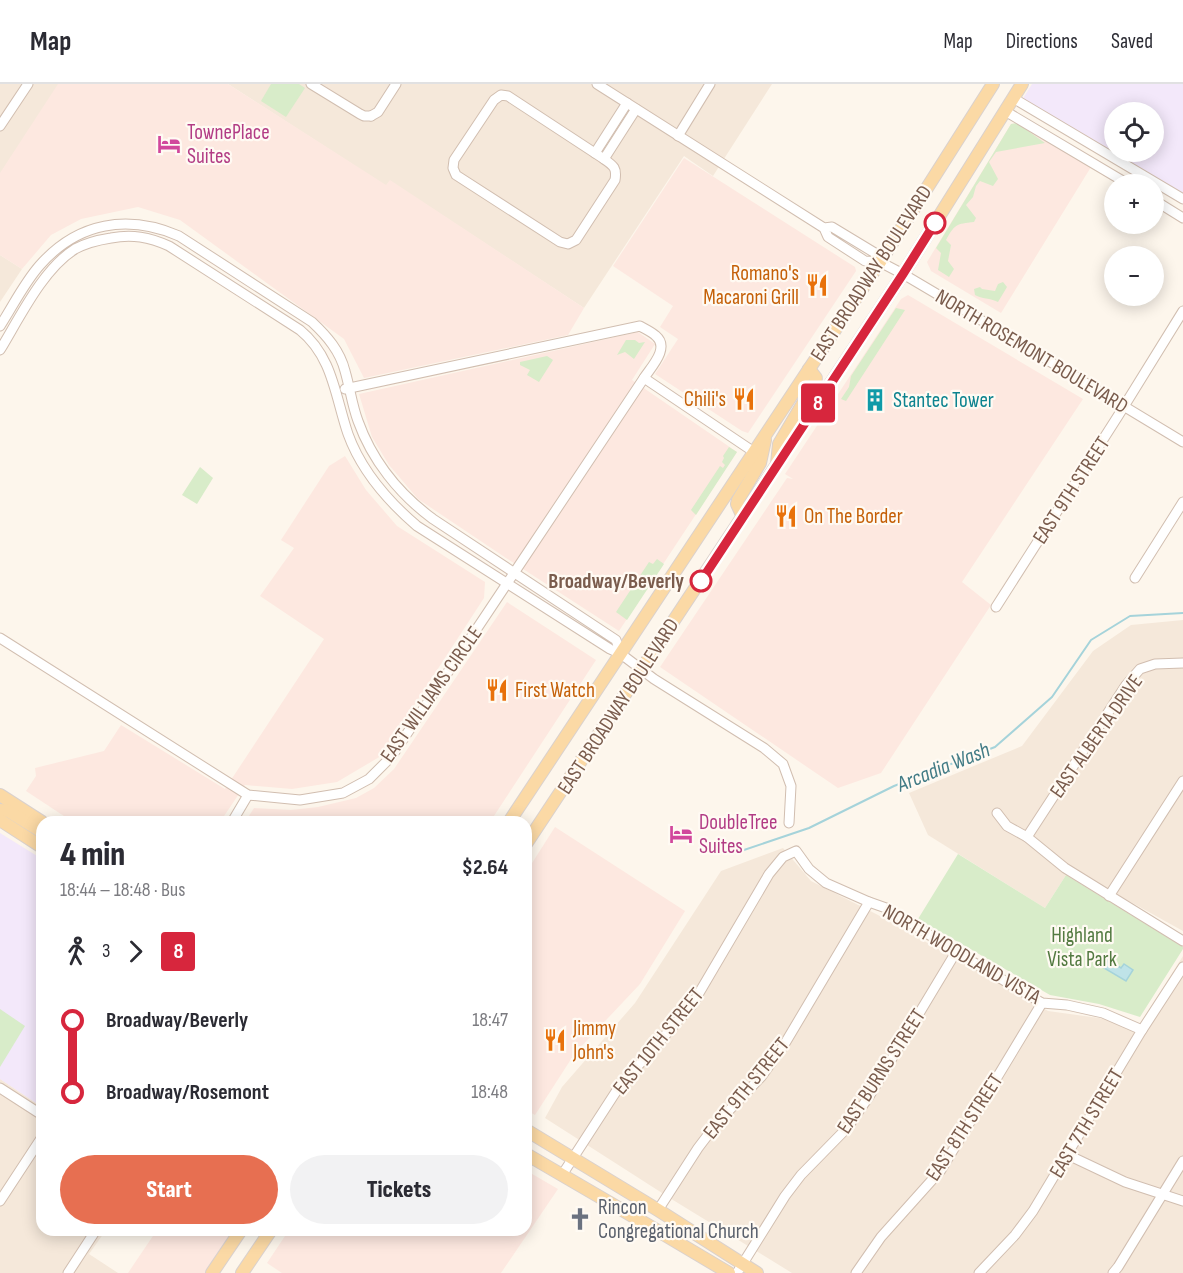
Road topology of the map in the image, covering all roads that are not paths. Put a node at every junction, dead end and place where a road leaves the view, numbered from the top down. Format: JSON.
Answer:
{"nodes":[{"id":1,"x":28,"y":84,"type":"edge"},
{"id":2,"x":311,"y":84,"type":"edge"},
{"id":3,"x":396,"y":84,"type":"edge"},
{"id":4,"x":597,"y":84,"type":"edge"},
{"id":5,"x":710,"y":84,"type":"edge"},
{"id":6,"x":993,"y":84,"type":"edge"},
{"id":7,"x":1022,"y":84,"type":"edge"},
{"id":8,"x":1013,"y":98,"type":"junction"},
{"id":9,"x":627,"y":103,"type":"junction"},
{"id":10,"x":636,"y":109,"type":"junction"},
{"id":11,"x":1005,"y":111,"type":"junction"},
{"id":12,"x":0,"y":126,"type":"edge"},
{"id":13,"x":678,"y":136,"type":"junction"},
{"id":14,"x":595,"y":153,"type":"junction"},
{"id":15,"x":604,"y":159,"type":"junction"},
{"id":16,"x":1111,"y":174,"type":"edge"},
{"id":17,"x":1183,"y":200,"type":"edge"},
{"id":18,"x":1164,"y":206,"type":"edge"},
{"id":19,"x":1183,"y":218,"type":"edge"},
{"id":20,"x":880,"y":262,"type":"junction"},
{"id":21,"x":903,"y":274,"type":"junction"},
{"id":22,"x":1183,"y":311,"type":"edge"},
{"id":23,"x":0,"y":326,"type":"edge"},
{"id":24,"x":0,"y":350,"type":"edge"},
{"id":25,"x":809,"y":369,"type":"junction"},
{"id":26,"x":644,"y":378,"type":"junction"},
{"id":27,"x":349,"y":388,"type":"junction"},
{"id":28,"x":336,"y":392,"type":"junction"},
{"id":29,"x":1124,"y":407,"type":"junction"},
{"id":30,"x":767,"y":433,"type":"junction"},
{"id":31,"x":1183,"y":442,"type":"edge"},
{"id":32,"x":754,"y":452,"type":"junction"},
{"id":33,"x":777,"y":465,"type":"junction"},
{"id":34,"x":1183,"y":502,"type":"edge"},
{"id":35,"x":743,"y":518,"type":"junction"},
{"id":36,"x":514,"y":573,"type":"junction"},
{"id":37,"x":1135,"y":578,"type":"dead end"},
{"id":38,"x":506,"y":583,"type":"junction"},
{"id":39,"x":996,"y":607,"type":"dead end"},
{"id":40,"x":0,"y":638,"type":"edge"},
{"id":41,"x":621,"y":654,"type":"junction"},
{"id":42,"x":1183,"y":663,"type":"edge"},
{"id":43,"x":642,"y":670,"type":"junction"},
{"id":44,"x":1183,"y":781,"type":"edge"},
{"id":45,"x":0,"y":795,"type":"edge"},
{"id":46,"x":248,"y":795,"type":"junction"},
{"id":47,"x":0,"y":810,"type":"edge"},
{"id":48,"x":997,"y":813,"type":"dead end"},
{"id":49,"x":236,"y":816,"type":"edge"},
{"id":50,"x":513,"y":816,"type":"edge"},
{"id":51,"x":36,"y":818,"type":"edge"},
{"id":52,"x":0,"y":820,"type":"edge"},
{"id":53,"x":789,"y":823,"type":"dead end"},
{"id":54,"x":36,"y":828,"type":"edge"},
{"id":55,"x":532,"y":835,"type":"edge"},
{"id":56,"x":1027,"y":837,"type":"junction"},
{"id":57,"x":36,"y":843,"type":"edge"},
{"id":58,"x":796,"y":851,"type":"joint"},
{"id":59,"x":1109,"y":896,"type":"junction"},
{"id":60,"x":869,"y":902,"type":"junction"},
{"id":61,"x":1183,"y":941,"type":"edge"},
{"id":62,"x":956,"y":952,"type":"junction"},
{"id":63,"x":1183,"y":967,"type":"edge"},
{"id":64,"x":1042,"y":1003,"type":"junction"},
{"id":65,"x":1142,"y":1030,"type":"junction"},
{"id":66,"x":0,"y":1088,"type":"edge"},
{"id":67,"x":36,"y":1111,"type":"edge"},
{"id":68,"x":532,"y":1134,"type":"edge"},
{"id":69,"x":36,"y":1146,"type":"edge"},
{"id":70,"x":1068,"y":1155,"type":"junction"},
{"id":71,"x":532,"y":1158,"type":"edge"},
{"id":72,"x":572,"y":1159,"type":"junction"},
{"id":73,"x":1183,"y":1161,"type":"edge"},
{"id":74,"x":562,"y":1174,"type":"junction"},
{"id":75,"x":1164,"y":1194,"type":"junction"},
{"id":76,"x":0,"y":1201,"type":"edge"},
{"id":77,"x":1183,"y":1201,"type":"edge"},
{"id":78,"x":658,"y":1210,"type":"junction"},
{"id":79,"x":92,"y":1236,"type":"edge"},
{"id":80,"x":237,"y":1236,"type":"edge"},
{"id":81,"x":267,"y":1236,"type":"edge"},
{"id":82,"x":730,"y":1256,"type":"junction"},
{"id":83,"x":740,"y":1269,"type":"edge"},
{"id":84,"x":723,"y":1272,"type":"edge"},
{"id":85,"x":68,"y":1273,"type":"edge"},
{"id":86,"x":213,"y":1273,"type":"edge"},
{"id":87,"x":242,"y":1273,"type":"edge"},
{"id":88,"x":757,"y":1273,"type":"edge"},
{"id":89,"x":856,"y":1273,"type":"edge"},
{"id":90,"x":980,"y":1273,"type":"edge"},
{"id":91,"x":1113,"y":1273,"type":"edge"}],
"edges":[{"from":1,"to":12,"type":"street"},
{"from":2,"to":3,"type":"street"},
{"from":4,"to":9,"type":"street","name":"NORTH ROSEMONT BOULEVARD"},
{"from":5,"to":13,"type":"street"},
{"from":6,"to":20,"type":"main road","name":"EAST BROADWAY BOULEVARD"},
{"from":7,"to":8,"type":"main road","name":"EAST BROADWAY BOULEVARD"},
{"from":8,"to":11,"type":"main road","name":"EAST BROADWAY BOULEVARD"},
{"from":8,"to":17,"type":"street"},
{"from":9,"to":10,"type":"street","name":"NORTH ROSEMONT BOULEVARD"},
{"from":9,"to":14,"type":"street"},
{"from":10,"to":13,"type":"street","name":"NORTH ROSEMONT BOULEVARD"},
{"from":10,"to":15,"type":"street"},
{"from":11,"to":16,"type":"street"},
{"from":11,"to":21,"type":"main road","name":"EAST BROADWAY BOULEVARD"},
{"from":13,"to":20,"type":"street","name":"NORTH ROSEMONT BOULEVARD"},
{"from":14,"to":15,"type":"street"},
{"from":14,"to":15,"type":"street"},
{"from":18,"to":19,"type":"street"},
{"from":20,"to":21,"type":"street","name":"NORTH ROSEMONT BOULEVARD"},
{"from":20,"to":25,"type":"main road","name":"EAST BROADWAY BOULEVARD"},
{"from":21,"to":29,"type":"street","name":"NORTH ROSEMONT BOULEVARD"},
{"from":21,"to":33,"type":"main road","name":"EAST BROADWAY BOULEVARD"},
{"from":22,"to":29,"type":"street","name":"EAST 9TH STREET"},
{"from":23,"to":27,"type":"street"},
{"from":24,"to":28,"type":"street"},
{"from":25,"to":30,"type":"main road","name":"EAST BROADWAY BOULEVARD"},
{"from":25,"to":33,"type":"main road"},
{"from":26,"to":27,"type":"street","name":"EAST WILLIAMS CIRCLE"},
{"from":26,"to":32,"type":"street"},
{"from":26,"to":36,"type":"street","name":"EAST WILLIAMS CIRCLE"},
{"from":27,"to":28,"type":"street","name":"EAST WILLIAMS CIRCLE"},
{"from":27,"to":36,"type":"street"},
{"from":28,"to":38,"type":"street"},
{"from":29,"to":31,"type":"street","name":"NORTH ROSEMONT BOULEVARD"},
{"from":29,"to":39,"type":"street","name":"EAST 9TH STREET"},
{"from":30,"to":32,"type":"main road","name":"EAST BROADWAY BOULEVARD"},
{"from":30,"to":35,"type":"main road"},
{"from":32,"to":41,"type":"main road","name":"EAST BROADWAY BOULEVARD"},
{"from":33,"to":35,"type":"main road","name":"EAST BROADWAY BOULEVARD"},
{"from":34,"to":37,"type":"street"},
{"from":35,"to":43,"type":"main road","name":"EAST BROADWAY BOULEVARD"},
{"from":36,"to":38,"type":"street","name":"EAST WILLIAMS CIRCLE"},
{"from":36,"to":41,"type":"street"},
{"from":38,"to":41,"type":"street"},
{"from":38,"to":46,"type":"street","name":"EAST WILLIAMS CIRCLE"},
{"from":40,"to":46,"type":"street","name":"EAST WILLIAMS CIRCLE"},
{"from":41,"to":43,"type":"street"},
{"from":41,"to":50,"type":"main road","name":"EAST BROADWAY BOULEVARD"},
{"from":42,"to":56,"type":"street","name":"EAST ALBERTA DRIVE"},
{"from":43,"to":53,"type":"street"},
{"from":43,"to":55,"type":"main road","name":"EAST BROADWAY BOULEVARD"},
{"from":44,"to":59,"type":"street"},
{"from":45,"to":51,"type":"main road"},
{"from":46,"to":49,"type":"street"},
{"from":47,"to":54,"type":"main road"},
{"from":48,"to":56,"type":"street"},
{"from":52,"to":57,"type":"main road"},
{"from":56,"to":59,"type":"street"},
{"from":58,"to":60,"type":"street","name":"NORTH WOODLAND VISTA"},
{"from":58,"to":72,"type":"street","name":"EAST 10TH STREET"},
{"from":59,"to":61,"type":"street"},
{"from":60,"to":62,"type":"street","name":"NORTH WOODLAND VISTA"},
{"from":60,"to":78,"type":"street","name":"EAST 9TH STREET"},
{"from":62,"to":64,"type":"street","name":"NORTH WOODLAND VISTA"},
{"from":62,"to":83,"type":"street","name":"EAST BURNS STREET"},
{"from":63,"to":65,"type":"street","name":"EAST 7TH STREET"},
{"from":64,"to":65,"type":"street","name":"NORTH WOODLAND VISTA"},
{"from":64,"to":89,"type":"street","name":"EAST 8TH STREET"},
{"from":65,"to":70,"type":"street","name":"EAST 7TH STREET"},
{"from":66,"to":67,"type":"street"},
{"from":68,"to":72,"type":"main road"},
{"from":69,"to":76,"type":"street"},
{"from":70,"to":75,"type":"street"},
{"from":70,"to":90,"type":"street","name":"EAST 7TH STREET"},
{"from":71,"to":74,"type":"main road"},
{"from":72,"to":74,"type":"street","name":"EAST 10TH STREET"},
{"from":72,"to":78,"type":"main road"},
{"from":73,"to":75,"type":"street"},
{"from":74,"to":84,"type":"main road"},
{"from":75,"to":77,"type":"street"},
{"from":75,"to":91,"type":"street"},
{"from":78,"to":82,"type":"main road"},
{"from":79,"to":85,"type":"street"},
{"from":80,"to":86,"type":"main road"},
{"from":81,"to":87,"type":"main road"},
{"from":82,"to":83,"type":"main road"},
{"from":82,"to":84,"type":"street"},
{"from":83,"to":88,"type":"main road"}]}
